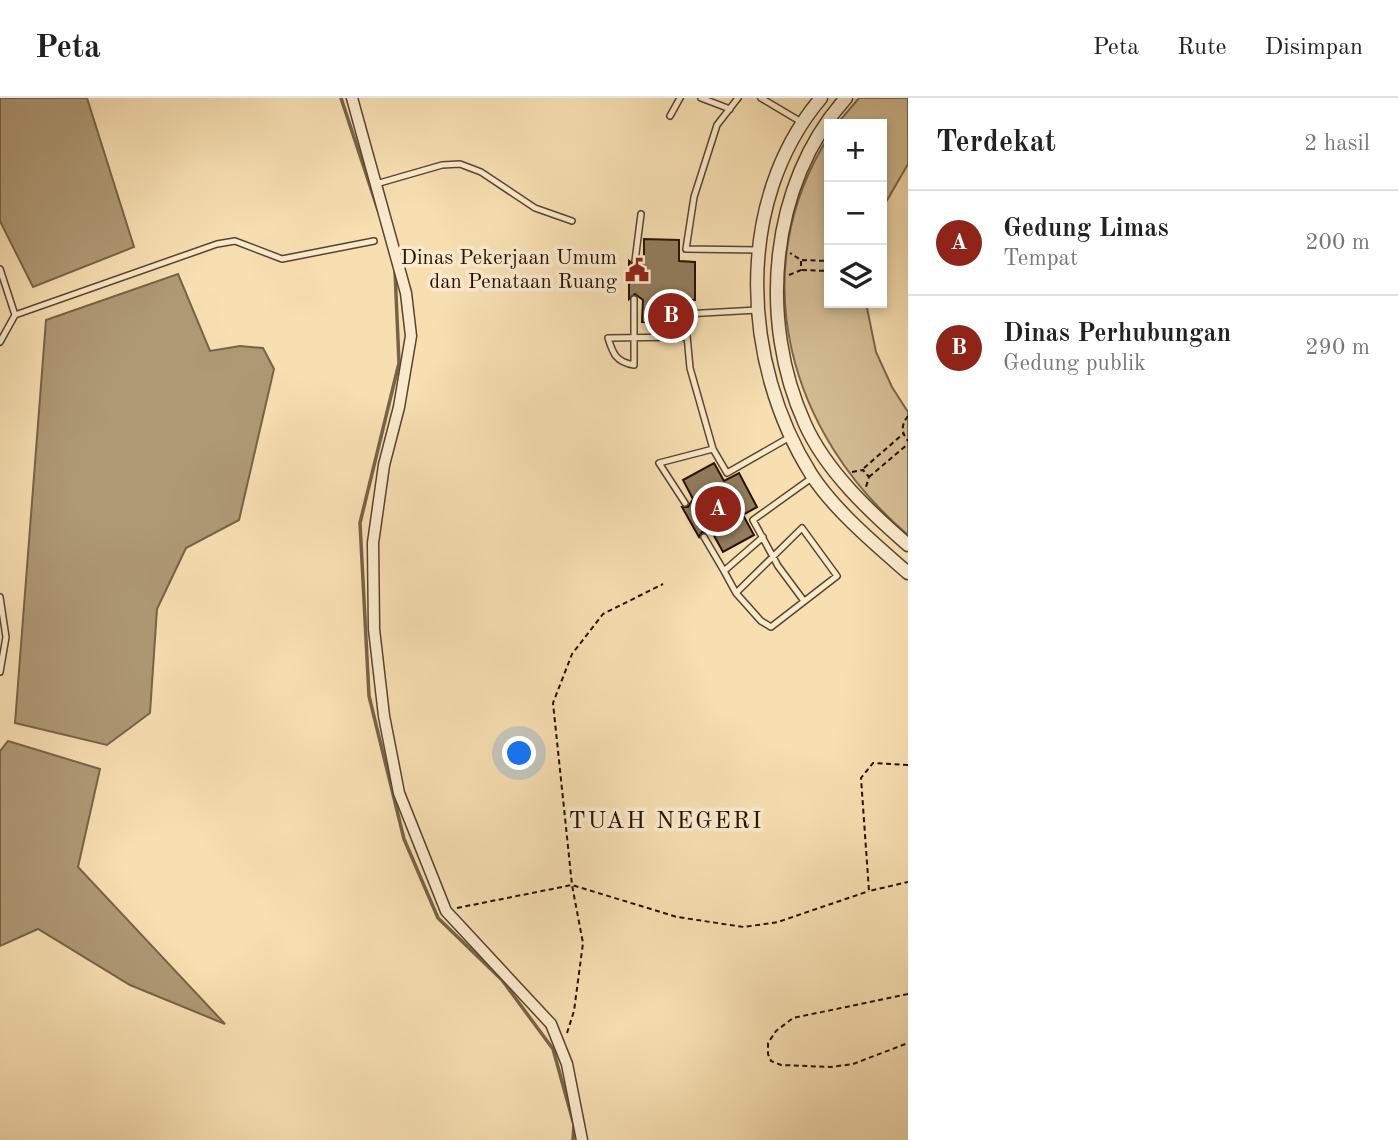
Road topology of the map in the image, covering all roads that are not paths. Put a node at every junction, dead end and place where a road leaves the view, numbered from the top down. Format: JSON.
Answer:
{"nodes":[{"id":1,"x":352,"y":98,"type":"edge"},
{"id":2,"x":680,"y":98,"type":"edge"},
{"id":3,"x":701,"y":98,"type":"edge"},
{"id":4,"x":738,"y":98,"type":"edge"},
{"id":5,"x":761,"y":98,"type":"edge"},
{"id":6,"x":821,"y":98,"type":"edge"},
{"id":7,"x":846,"y":98,"type":"edge"},
{"id":8,"x":730,"y":109,"type":"junction"},
{"id":9,"x":670,"y":116,"type":"dead end"},
{"id":10,"x":803,"y":123,"type":"junction"},
{"id":11,"x":819,"y":133,"type":"junction"},
{"id":12,"x":376,"y":184,"type":"junction"},
{"id":13,"x":641,"y":214,"type":"dead end"},
{"id":14,"x":572,"y":221,"type":"dead end"},
{"id":15,"x":374,"y":241,"type":"dead end"},
{"id":16,"x":760,"y":250,"type":"junction"},
{"id":17,"x":779,"y":251,"type":"junction"},
{"id":18,"x":635,"y":261,"type":"dead end"},
{"id":19,"x":0,"y":269,"type":"edge"},
{"id":20,"x":634,"y":299,"type":"dead end"},
{"id":21,"x":778,"y":305,"type":"junction"},
{"id":22,"x":757,"y":310,"type":"junction"},
{"id":23,"x":15,"y":315,"type":"junction"},
{"id":24,"x":686,"y":337,"type":"junction"},
{"id":25,"x":632,"y":338,"type":"junction"},
{"id":26,"x":0,"y":342,"type":"edge"},
{"id":27,"x":806,"y":426,"type":"junction"},
{"id":28,"x":790,"y":437,"type":"junction"},
{"id":29,"x":713,"y":449,"type":"junction"},
{"id":30,"x":831,"y":465,"type":"junction"},
{"id":31,"x":813,"y":477,"type":"junction"},
{"id":32,"x":685,"y":503,"type":"dead end"},
{"id":33,"x":704,"y":537,"type":"dead end"},
{"id":34,"x":763,"y":537,"type":"junction"},
{"id":35,"x":908,"y":545,"type":"edge"},
{"id":36,"x":773,"y":556,"type":"junction"},
{"id":37,"x":724,"y":571,"type":"junction"},
{"id":38,"x":908,"y":573,"type":"edge"},
{"id":39,"x":736,"y":593,"type":"junction"},
{"id":40,"x":0,"y":597,"type":"edge"},
{"id":41,"x":804,"y":601,"type":"junction"},
{"id":42,"x":0,"y":671,"type":"edge"},
{"id":43,"x":582,"y":1140,"type":"edge"}],
"edges":[{"from":1,"to":12,"type":"street"},
{"from":2,"to":9,"type":"lane"},
{"from":3,"to":8,"type":"lane"},
{"from":4,"to":8,"type":"lane"},
{"from":5,"to":10,"type":"lane"},
{"from":6,"to":10,"type":"street"},
{"from":7,"to":11,"type":"street"},
{"from":8,"to":16,"type":"lane"},
{"from":10,"to":11,"type":"street"},
{"from":10,"to":16,"type":"street"},
{"from":11,"to":17,"type":"street"},
{"from":12,"to":14,"type":"lane"},
{"from":12,"to":43,"type":"street"},
{"from":13,"to":18,"type":"lane"},
{"from":15,"to":23,"type":"lane"},
{"from":16,"to":17,"type":"street"},
{"from":16,"to":22,"type":"street"},
{"from":17,"to":21,"type":"street"},
{"from":19,"to":23,"type":"lane"},
{"from":20,"to":25,"type":"lane"},
{"from":21,"to":22,"type":"street"},
{"from":21,"to":27,"type":"street"},
{"from":22,"to":24,"type":"lane"},
{"from":22,"to":28,"type":"street"},
{"from":23,"to":26,"type":"lane"},
{"from":24,"to":25,"type":"lane"},
{"from":24,"to":29,"type":"lane"},
{"from":25,"to":25,"type":"lane"},
{"from":27,"to":28,"type":"street"},
{"from":27,"to":30,"type":"street"},
{"from":28,"to":29,"type":"lane"},
{"from":28,"to":31,"type":"street"},
{"from":29,"to":32,"type":"lane"},
{"from":30,"to":31,"type":"street"},
{"from":30,"to":35,"type":"street"},
{"from":31,"to":34,"type":"lane"},
{"from":31,"to":38,"type":"street"},
{"from":33,"to":37,"type":"lane"},
{"from":34,"to":36,"type":"lane"},
{"from":34,"to":37,"type":"lane"},
{"from":36,"to":39,"type":"lane"},
{"from":36,"to":41,"type":"lane"},
{"from":36,"to":41,"type":"lane"},
{"from":37,"to":39,"type":"lane"},
{"from":39,"to":41,"type":"lane"},
{"from":40,"to":42,"type":"lane"}]}
